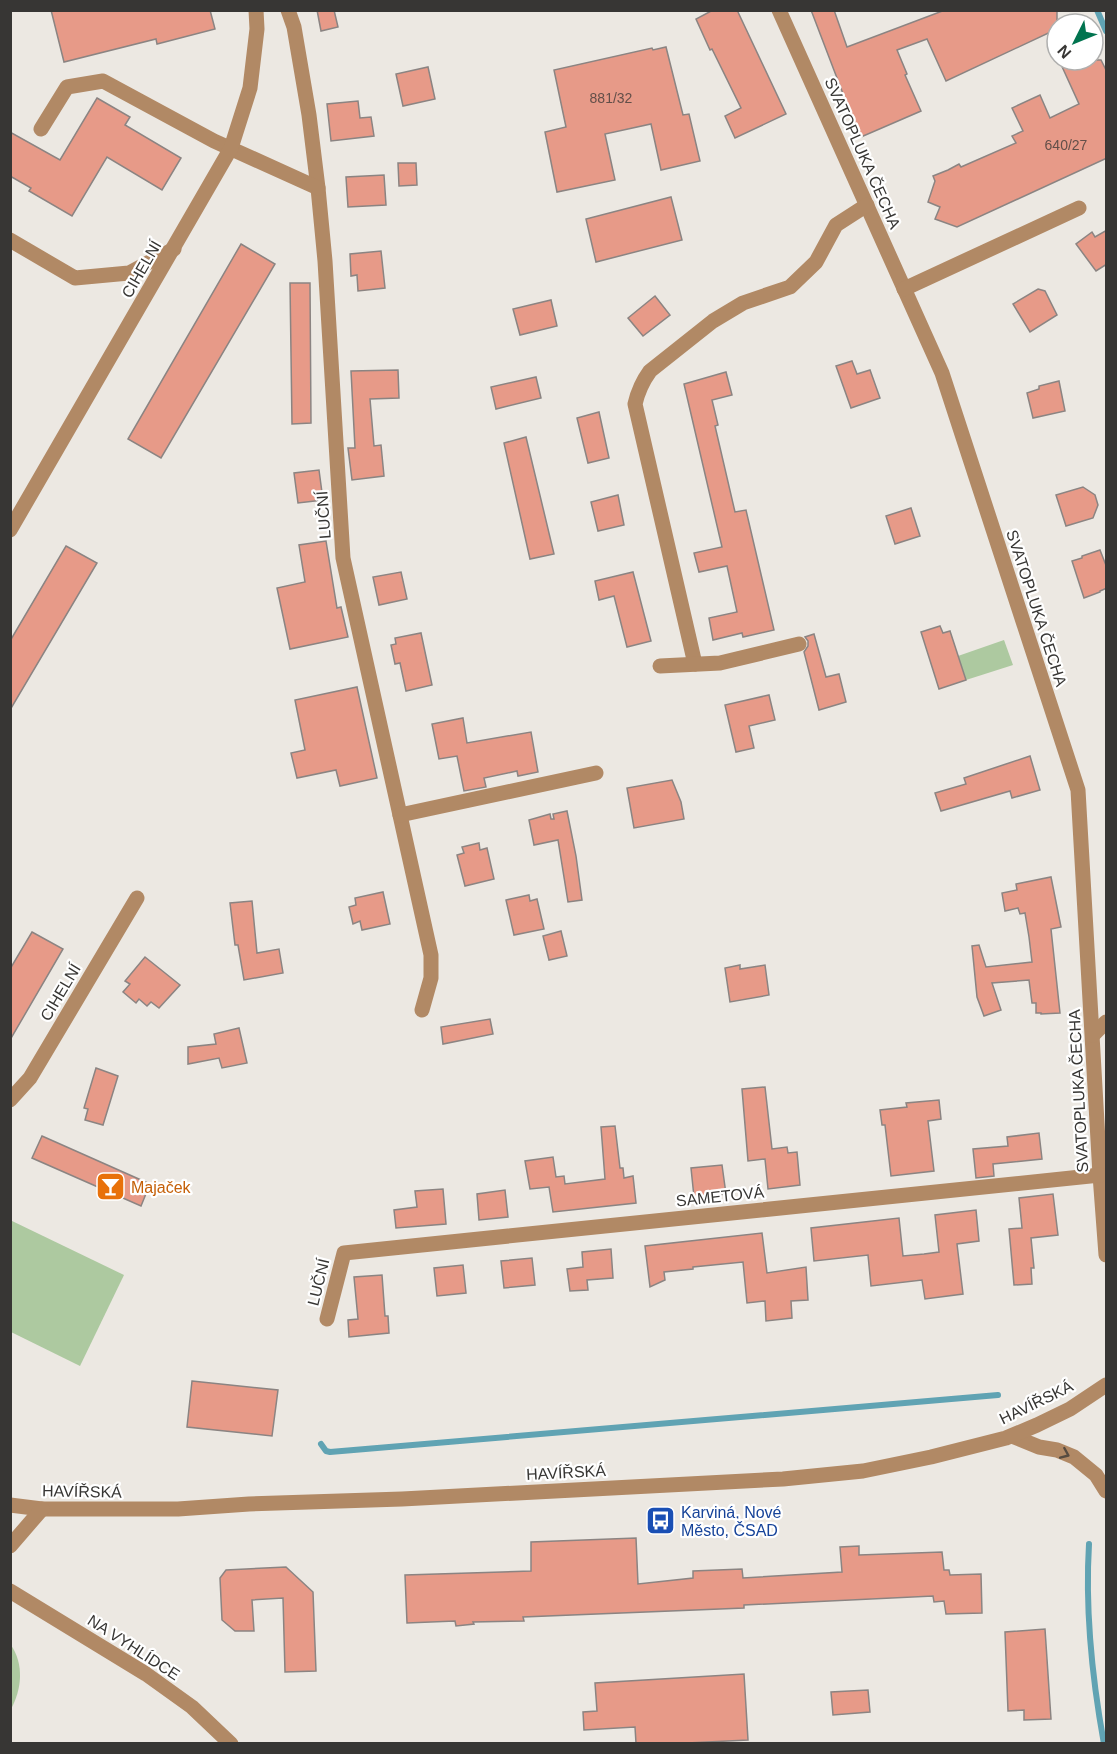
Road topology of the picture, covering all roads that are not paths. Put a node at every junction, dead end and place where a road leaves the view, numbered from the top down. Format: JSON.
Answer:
{"nodes":[{"id":1,"x":256,"y":10,"type":"edge"},
{"id":2,"x":288,"y":10,"type":"edge"},
{"id":3,"x":778,"y":10,"type":"edge"},
{"id":4,"x":41,"y":129,"type":"dead end"},
{"id":5,"x":231,"y":148,"type":"junction"},
{"id":6,"x":318,"y":188,"type":"junction"},
{"id":7,"x":867,"y":205,"type":"junction"},
{"id":8,"x":1079,"y":208,"type":"dead end"},
{"id":9,"x":10,"y":240,"type":"edge"},
{"id":10,"x":174,"y":249,"type":"junction"},
{"id":11,"x":904,"y":289,"type":"junction"},
{"id":12,"x":10,"y":530,"type":"edge"},
{"id":13,"x":799,"y":644,"type":"dead end"},
{"id":14,"x":695,"y":664,"type":"junction"},
{"id":15,"x":660,"y":666,"type":"dead end"},
{"id":16,"x":596,"y":773,"type":"dead end"},
{"id":17,"x":400,"y":814,"type":"junction"},
{"id":18,"x":137,"y":898,"type":"dead end"},
{"id":19,"x":422,"y":1010,"type":"dead end"},
{"id":20,"x":1107,"y":1022,"type":"edge"},
{"id":21,"x":1093,"y":1035,"type":"junction"},
{"id":22,"x":10,"y":1100,"type":"edge"},
{"id":23,"x":1100,"y":1175,"type":"junction"},
{"id":24,"x":344,"y":1253,"type":"joint"},
{"id":25,"x":1107,"y":1255,"type":"edge"},
{"id":26,"x":327,"y":1319,"type":"dead end"},
{"id":27,"x":1107,"y":1385,"type":"edge"},
{"id":28,"x":1012,"y":1436,"type":"junction"},
{"id":29,"x":1107,"y":1491,"type":"edge"},
{"id":30,"x":10,"y":1505,"type":"edge"},
{"id":31,"x":42,"y":1509,"type":"junction"},
{"id":32,"x":10,"y":1546,"type":"edge"},
{"id":33,"x":10,"y":1591,"type":"edge"},
{"id":34,"x":231,"y":1743,"type":"edge"}],
"edges":[{"from":1,"to":5,"type":"street","name":"CIHELNÍ"},
{"from":2,"to":6,"type":"street","name":"LUČNÍ"},
{"from":3,"to":7,"type":"street","name":"SVATOPLUKA ČECHA"},
{"from":4,"to":5,"type":"street"},
{"from":5,"to":6,"type":"street"},
{"from":5,"to":10,"type":"street","name":"CIHELNÍ"},
{"from":6,"to":17,"type":"street","name":"LUČNÍ"},
{"from":7,"to":11,"type":"street","name":"SVATOPLUKA ČECHA"},
{"from":7,"to":14,"type":"street"},
{"from":8,"to":11,"type":"street"},
{"from":9,"to":10,"type":"street"},
{"from":10,"to":12,"type":"street","name":"CIHELNÍ"},
{"from":11,"to":21,"type":"street","name":"SVATOPLUKA ČECHA"},
{"from":13,"to":14,"type":"street"},
{"from":14,"to":15,"type":"street"},
{"from":16,"to":17,"type":"street"},
{"from":17,"to":19,"type":"street","name":"LUČNÍ"},
{"from":18,"to":22,"type":"street","name":"CIHELNÍ"},
{"from":20,"to":21,"type":"street"},
{"from":21,"to":23,"type":"street","name":"SVATOPLUKA ČECHA"},
{"from":23,"to":24,"type":"street","name":"SAMETOVÁ"},
{"from":23,"to":25,"type":"street","name":"SVATOPLUKA ČECHA"},
{"from":24,"to":26,"type":"street","name":"LUČNÍ"},
{"from":27,"to":28,"type":"street","name":"HAVÍŘSKÁ"},
{"from":28,"to":29,"type":"street","one_way":true},
{"from":28,"to":31,"type":"street","name":"HAVÍŘSKÁ"},
{"from":30,"to":31,"type":"street","name":"HAVÍŘSKÁ"},
{"from":31,"to":32,"type":"street"},
{"from":33,"to":34,"type":"street","name":"NA VYHLÍDCE"}]}
